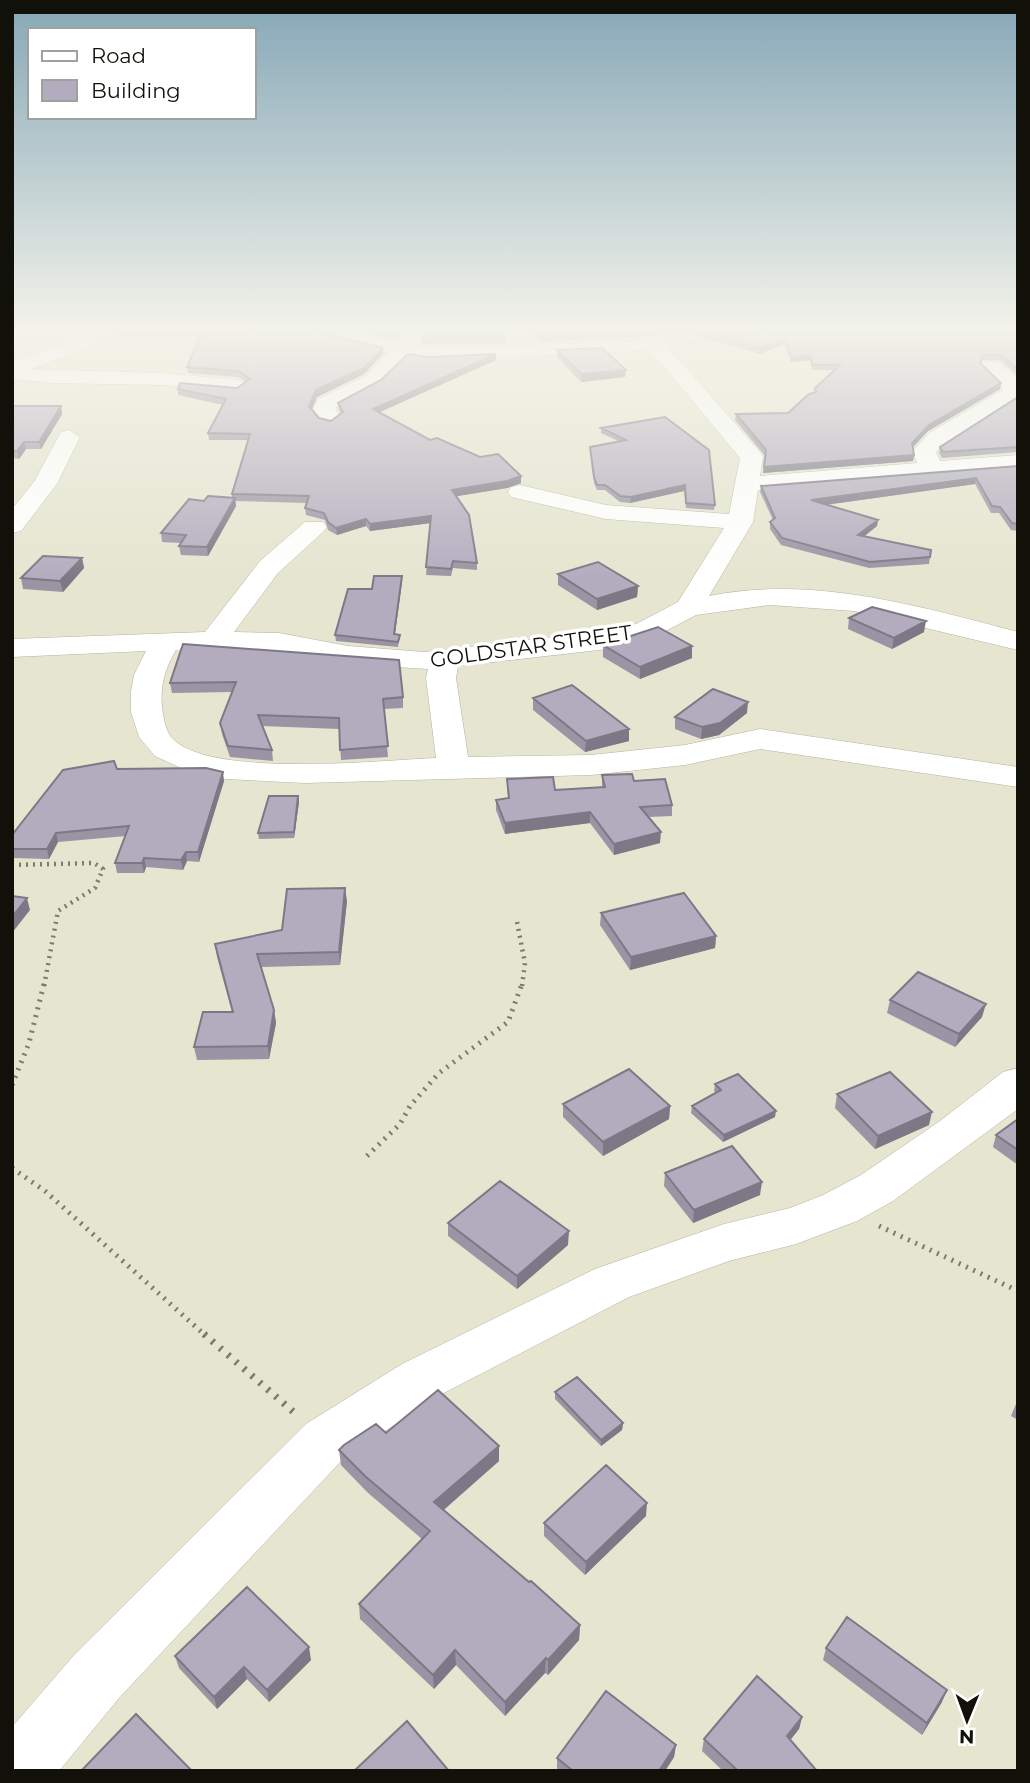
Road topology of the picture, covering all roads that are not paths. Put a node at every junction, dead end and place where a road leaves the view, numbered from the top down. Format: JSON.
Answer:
{"nodes":[{"id":1,"x":325,"y":413,"type":"edge"},
{"id":2,"x":716,"y":413,"type":"edge"},
{"id":3,"x":979,"y":413,"type":"edge"},
{"id":4,"x":330,"y":418,"type":"edge"},
{"id":5,"x":69,"y":437,"type":"dead end"},
{"id":6,"x":1018,"y":462,"type":"edge"},
{"id":7,"x":931,"y":469,"type":"junction"},
{"id":8,"x":748,"y":484,"type":"junction"},
{"id":9,"x":520,"y":492,"type":"dead end"},
{"id":10,"x":740,"y":522,"type":"junction"},
{"id":11,"x":12,"y":526,"type":"edge"},
{"id":12,"x":314,"y":527,"type":"dead end"},
{"id":13,"x":688,"y":608,"type":"junction"},
{"id":14,"x":213,"y":640,"type":"junction"},
{"id":15,"x":1018,"y":640,"type":"edge"},
{"id":16,"x":167,"y":642,"type":"junction"},
{"id":17,"x":12,"y":648,"type":"edge"},
{"id":18,"x":445,"y":659,"type":"junction"},
{"id":19,"x":453,"y":767,"type":"junction"},
{"id":20,"x":1018,"y":777,"type":"edge"},
{"id":21,"x":1018,"y":1083,"type":"edge"},
{"id":22,"x":17,"y":1771,"type":"edge"}],
"edges":[{"from":1,"to":4,"type":"street"},
{"from":2,"to":8,"type":"street"},
{"from":3,"to":7,"type":"street"},
{"from":5,"to":11,"type":"street"},
{"from":6,"to":7,"type":"street"},
{"from":7,"to":8,"type":"street"},
{"from":8,"to":10,"type":"street"},
{"from":9,"to":10,"type":"street"},
{"from":10,"to":13,"type":"street"},
{"from":12,"to":14,"type":"street"},
{"from":13,"to":15,"type":"street","name":"GOLDSTAR STREET"},
{"from":13,"to":18,"type":"street","name":"GOLDSTAR STREET"},
{"from":14,"to":16,"type":"street","name":"GOLDSTAR STREET"},
{"from":14,"to":18,"type":"street","name":"GOLDSTAR STREET"},
{"from":16,"to":17,"type":"street","name":"GOLDSTAR STREET"},
{"from":16,"to":19,"type":"street"},
{"from":18,"to":19,"type":"street"},
{"from":19,"to":20,"type":"street"},
{"from":21,"to":22,"type":"street"}]}
